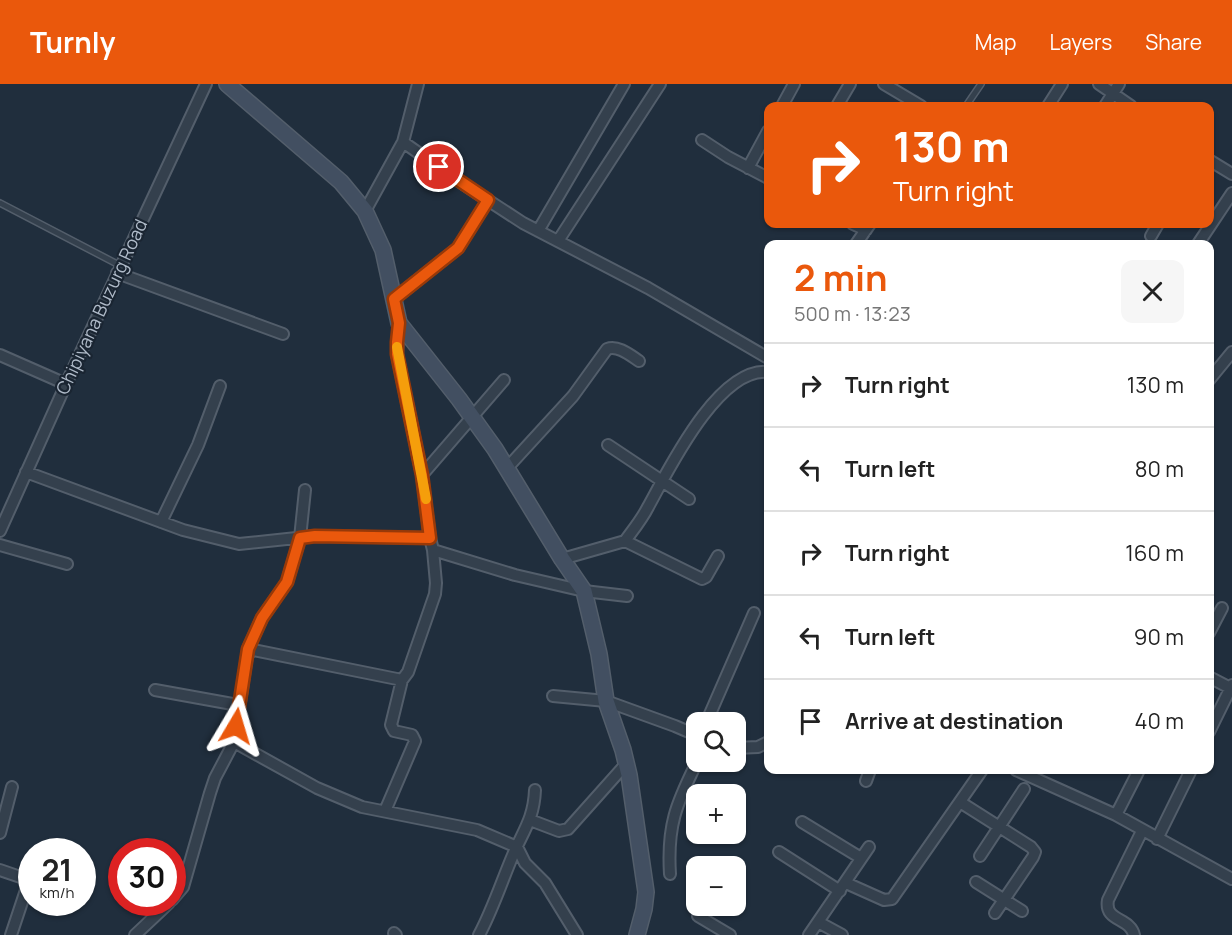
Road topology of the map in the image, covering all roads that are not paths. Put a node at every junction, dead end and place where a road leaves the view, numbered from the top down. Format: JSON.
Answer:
{"nodes":[{"id":1,"x":206,"y":84,"type":"edge"},
{"id":2,"x":227,"y":84,"type":"edge"},
{"id":3,"x":418,"y":84,"type":"edge"},
{"id":4,"x":624,"y":84,"type":"edge"},
{"id":5,"x":660,"y":84,"type":"edge"},
{"id":6,"x":794,"y":84,"type":"edge"},
{"id":7,"x":850,"y":84,"type":"edge"},
{"id":8,"x":884,"y":84,"type":"edge"},
{"id":9,"x":981,"y":84,"type":"edge"},
{"id":10,"x":1062,"y":84,"type":"edge"},
{"id":11,"x":1099,"y":84,"type":"edge"},
{"id":12,"x":1116,"y":89,"type":"edge"},
{"id":13,"x":784,"y":102,"type":"edge"},
{"id":14,"x":839,"y":102,"type":"edge"},
{"id":15,"x":914,"y":102,"type":"edge"},
{"id":16,"x":969,"y":102,"type":"edge"},
{"id":17,"x":1050,"y":102,"type":"edge"},
{"id":18,"x":1108,"y":102,"type":"edge"},
{"id":19,"x":1127,"y":102,"type":"edge"},
{"id":20,"x":764,"y":138,"type":"edge"},
{"id":21,"x":702,"y":140,"type":"dead end"},
{"id":22,"x":404,"y":142,"type":"junction"},
{"id":23,"x":1214,"y":163,"type":"edge"},
{"id":24,"x":748,"y":168,"type":"junction"},
{"id":25,"x":1232,"y":174,"type":"edge"},
{"id":26,"x":764,"y":176,"type":"edge"},
{"id":27,"x":1232,"y":193,"type":"edge"},
{"id":28,"x":488,"y":200,"type":"junction"},
{"id":29,"x":0,"y":203,"type":"edge"},
{"id":30,"x":365,"y":211,"type":"junction"},
{"id":31,"x":1214,"y":220,"type":"edge"},
{"id":32,"x":1156,"y":228,"type":"edge"},
{"id":33,"x":538,"y":231,"type":"junction"},
{"id":34,"x":1151,"y":236,"type":"dead end"},
{"id":35,"x":558,"y":241,"type":"junction"},
{"id":36,"x":119,"y":270,"type":"junction"},
{"id":37,"x":394,"y":299,"type":"junction"},
{"id":38,"x":399,"y":323,"type":"junction"},
{"id":39,"x":283,"y":334,"type":"dead end"},
{"id":40,"x":1232,"y":352,"type":"edge"},
{"id":41,"x":0,"y":355,"type":"edge"},
{"id":42,"x":639,"y":361,"type":"dead end"},
{"id":43,"x":764,"y":364,"type":"edge"},
{"id":44,"x":764,"y":368,"type":"edge"},
{"id":45,"x":1214,"y":374,"type":"edge"},
{"id":46,"x":504,"y":380,"type":"dead end"},
{"id":47,"x":66,"y":384,"type":"junction"},
{"id":48,"x":220,"y":386,"type":"dead end"},
{"id":49,"x":472,"y":417,"type":"junction"},
{"id":50,"x":608,"y":445,"type":"dead end"},
{"id":51,"x":507,"y":468,"type":"junction"},
{"id":52,"x":26,"y":472,"type":"junction"},
{"id":53,"x":422,"y":475,"type":"junction"},
{"id":54,"x":661,"y":480,"type":"junction"},
{"id":55,"x":305,"y":490,"type":"dead end"},
{"id":56,"x":689,"y":499,"type":"dead end"},
{"id":57,"x":161,"y":522,"type":"junction"},
{"id":58,"x":0,"y":531,"type":"edge"},
{"id":59,"x":300,"y":538,"type":"junction"},
{"id":60,"x":430,"y":538,"type":"junction"},
{"id":61,"x":625,"y":541,"type":"junction"},
{"id":62,"x":0,"y":545,"type":"edge"},
{"id":63,"x":433,"y":550,"type":"junction"},
{"id":64,"x":718,"y":555,"type":"dead end"},
{"id":65,"x":562,"y":559,"type":"junction"},
{"id":66,"x":67,"y":564,"type":"dead end"},
{"id":67,"x":584,"y":591,"type":"junction"},
{"id":68,"x":627,"y":596,"type":"dead end"},
{"id":69,"x":1222,"y":608,"type":"dead end"},
{"id":70,"x":754,"y":613,"type":"dead end"},
{"id":71,"x":1214,"y":623,"type":"edge"},
{"id":72,"x":248,"y":649,"type":"junction"},
{"id":73,"x":1214,"y":679,"type":"edge"},
{"id":74,"x":402,"y":680,"type":"junction"},
{"id":75,"x":1231,"y":687,"type":"edge"},
{"id":76,"x":155,"y":690,"type":"dead end"},
{"id":77,"x":553,"y":696,"type":"dead end"},
{"id":78,"x":606,"y":701,"type":"junction"},
{"id":79,"x":238,"y":705,"type":"junction"},
{"id":80,"x":711,"y":712,"type":"edge"},
{"id":81,"x":1214,"y":722,"type":"edge"},
{"id":82,"x":686,"y":731,"type":"edge"},
{"id":83,"x":234,"y":742,"type":"junction"},
{"id":84,"x":764,"y":744,"type":"edge"},
{"id":85,"x":746,"y":748,"type":"edge"},
{"id":86,"x":626,"y":764,"type":"junction"},
{"id":87,"x":693,"y":772,"type":"edge"},
{"id":88,"x":869,"y":774,"type":"edge"},
{"id":89,"x":979,"y":774,"type":"edge"},
{"id":90,"x":1025,"y":774,"type":"edge"},
{"id":91,"x":1137,"y":774,"type":"edge"},
{"id":92,"x":1189,"y":774,"type":"edge"},
{"id":93,"x":866,"y":781,"type":"dead end"},
{"id":94,"x":12,"y":787,"type":"dead end"},
{"id":95,"x":1024,"y":789,"type":"dead end"},
{"id":96,"x":535,"y":790,"type":"dead end"},
{"id":97,"x":960,"y":802,"type":"junction"},
{"id":98,"x":386,"y":811,"type":"junction"},
{"id":99,"x":1116,"y":815,"type":"junction"},
{"id":100,"x":530,"y":820,"type":"junction"},
{"id":101,"x":802,"y":822,"type":"dead end"},
{"id":102,"x":999,"y":826,"type":"junction"},
{"id":103,"x":1142,"y":831,"type":"junction"},
{"id":104,"x":0,"y":833,"type":"edge"},
{"id":105,"x":1157,"y":839,"type":"junction"},
{"id":106,"x":517,"y":847,"type":"junction"},
{"id":107,"x":869,"y":847,"type":"dead end"},
{"id":108,"x":779,"y":852,"type":"dead end"},
{"id":109,"x":980,"y":856,"type":"dead end"},
{"id":110,"x":861,"y":858,"type":"junction"},
{"id":111,"x":0,"y":870,"type":"edge"},
{"id":112,"x":670,"y":874,"type":"dead end"},
{"id":113,"x":18,"y":877,"type":"edge"},
{"id":114,"x":186,"y":877,"type":"edge"},
{"id":115,"x":1232,"y":879,"type":"edge"},
{"id":116,"x":976,"y":882,"type":"dead end"},
{"id":117,"x":843,"y":887,"type":"junction"},
{"id":118,"x":1005,"y":899,"type":"junction"},
{"id":119,"x":1022,"y":911,"type":"dead end"},
{"id":120,"x":995,"y":913,"type":"dead end"},
{"id":121,"x":18,"y":915,"type":"edge"},
{"id":122,"x":155,"y":916,"type":"edge"},
{"id":123,"x":699,"y":916,"type":"dead end"},
{"id":124,"x":818,"y":922,"type":"junction"},
{"id":125,"x":11,"y":935,"type":"edge"},
{"id":126,"x":135,"y":935,"type":"edge"},
{"id":127,"x":479,"y":935,"type":"edge"},
{"id":128,"x":577,"y":935,"type":"edge"},
{"id":129,"x":637,"y":935,"type":"edge"},
{"id":130,"x":730,"y":935,"type":"edge"},
{"id":131,"x":810,"y":935,"type":"edge"},
{"id":132,"x":842,"y":935,"type":"edge"},
{"id":133,"x":1134,"y":935,"type":"edge"}],
"edges":[{"from":1,"to":36,"type":"street","name":"Chipiyana Buzurg Road"},
{"from":2,"to":30,"type":"street"},
{"from":3,"to":22,"type":"street"},
{"from":4,"to":33,"type":"street"},
{"from":5,"to":35,"type":"street"},
{"from":6,"to":13,"type":"street"},
{"from":7,"to":14,"type":"street"},
{"from":8,"to":15,"type":"street"},
{"from":9,"to":16,"type":"lane"},
{"from":10,"to":17,"type":"street"},
{"from":11,"to":12,"type":"street"},
{"from":12,"to":18,"type":"street"},
{"from":12,"to":19,"type":"street"},
{"from":20,"to":24,"type":"street"},
{"from":21,"to":24,"type":"street"},
{"from":22,"to":28,"type":"street"},
{"from":22,"to":30,"type":"street"},
{"from":23,"to":25,"type":"street"},
{"from":24,"to":26,"type":"street"},
{"from":27,"to":31,"type":"street"},
{"from":28,"to":33,"type":"street"},
{"from":28,"to":37,"type":"street"},
{"from":29,"to":36,"type":"lane"},
{"from":30,"to":37,"type":"street"},
{"from":32,"to":34,"type":"street"},
{"from":33,"to":35,"type":"street"},
{"from":35,"to":43,"type":"street"},
{"from":36,"to":39,"type":"street"},
{"from":36,"to":47,"type":"street","name":"Chipiyana Buzurg Road"},
{"from":37,"to":38,"type":"street"},
{"from":38,"to":49,"type":"street"},
{"from":38,"to":53,"type":"street"},
{"from":40,"to":45,"type":"street"},
{"from":41,"to":47,"type":"street"},
{"from":42,"to":51,"type":"street"},
{"from":44,"to":54,"type":"street"},
{"from":46,"to":49,"type":"street"},
{"from":47,"to":52,"type":"street","name":"Chipiyana Buzurg Road"},
{"from":48,"to":57,"type":"street"},
{"from":49,"to":51,"type":"street"},
{"from":49,"to":53,"type":"street"},
{"from":50,"to":54,"type":"street"},
{"from":51,"to":65,"type":"street"},
{"from":52,"to":57,"type":"street"},
{"from":52,"to":58,"type":"street","name":"Chipiyana Buzurg Road"},
{"from":53,"to":60,"type":"street"},
{"from":54,"to":56,"type":"street"},
{"from":54,"to":61,"type":"street"},
{"from":55,"to":59,"type":"street"},
{"from":57,"to":59,"type":"street"},
{"from":59,"to":60,"type":"street"},
{"from":59,"to":72,"type":"street"},
{"from":60,"to":63,"type":"street"},
{"from":61,"to":64,"type":"street"},
{"from":61,"to":65,"type":"street"},
{"from":62,"to":66,"type":"street"},
{"from":63,"to":67,"type":"street"},
{"from":63,"to":74,"type":"street"},
{"from":65,"to":67,"type":"street"},
{"from":67,"to":68,"type":"street"},
{"from":67,"to":78,"type":"street"},
{"from":69,"to":71,"type":"street"},
{"from":70,"to":80,"type":"street"},
{"from":72,"to":74,"type":"street"},
{"from":72,"to":79,"type":"street"},
{"from":73,"to":75,"type":"street"},
{"from":74,"to":98,"type":"street"},
{"from":75,"to":81,"type":"street"},
{"from":76,"to":79,"type":"street"},
{"from":77,"to":78,"type":"street"},
{"from":78,"to":82,"type":"street"},
{"from":78,"to":86,"type":"street"},
{"from":79,"to":83,"type":"street"},
{"from":83,"to":98,"type":"street"},
{"from":83,"to":114,"type":"street"},
{"from":84,"to":85,"type":"street"},
{"from":86,"to":100,"type":"street"},
{"from":86,"to":129,"type":"street"},
{"from":87,"to":112,"type":"street"},
{"from":88,"to":93,"type":"street"},
{"from":89,"to":97,"type":"street"},
{"from":90,"to":99,"type":"street"},
{"from":91,"to":99,"type":"street"},
{"from":92,"to":105,"type":"street"},
{"from":94,"to":104,"type":"street"},
{"from":95,"to":102,"type":"street"},
{"from":96,"to":100,"type":"street"},
{"from":97,"to":102,"type":"street"},
{"from":97,"to":117,"type":"street"},
{"from":98,"to":106,"type":"street"},
{"from":99,"to":103,"type":"street"},
{"from":100,"to":106,"type":"street"},
{"from":101,"to":110,"type":"street"},
{"from":102,"to":109,"type":"street"},
{"from":102,"to":118,"type":"street"},
{"from":103,"to":105,"type":"street"},
{"from":103,"to":133,"type":"street"},
{"from":105,"to":115,"type":"street"},
{"from":106,"to":127,"type":"street"},
{"from":106,"to":128,"type":"street"},
{"from":107,"to":110,"type":"street"},
{"from":108,"to":117,"type":"street"},
{"from":110,"to":117,"type":"street"},
{"from":111,"to":113,"type":"street"},
{"from":116,"to":118,"type":"street"},
{"from":117,"to":124,"type":"street"},
{"from":118,"to":119,"type":"street"},
{"from":118,"to":120,"type":"street"},
{"from":121,"to":125,"type":"street"},
{"from":122,"to":126,"type":"street"},
{"from":123,"to":130,"type":"street"},
{"from":124,"to":131,"type":"street"},
{"from":124,"to":132,"type":"street"}]}
